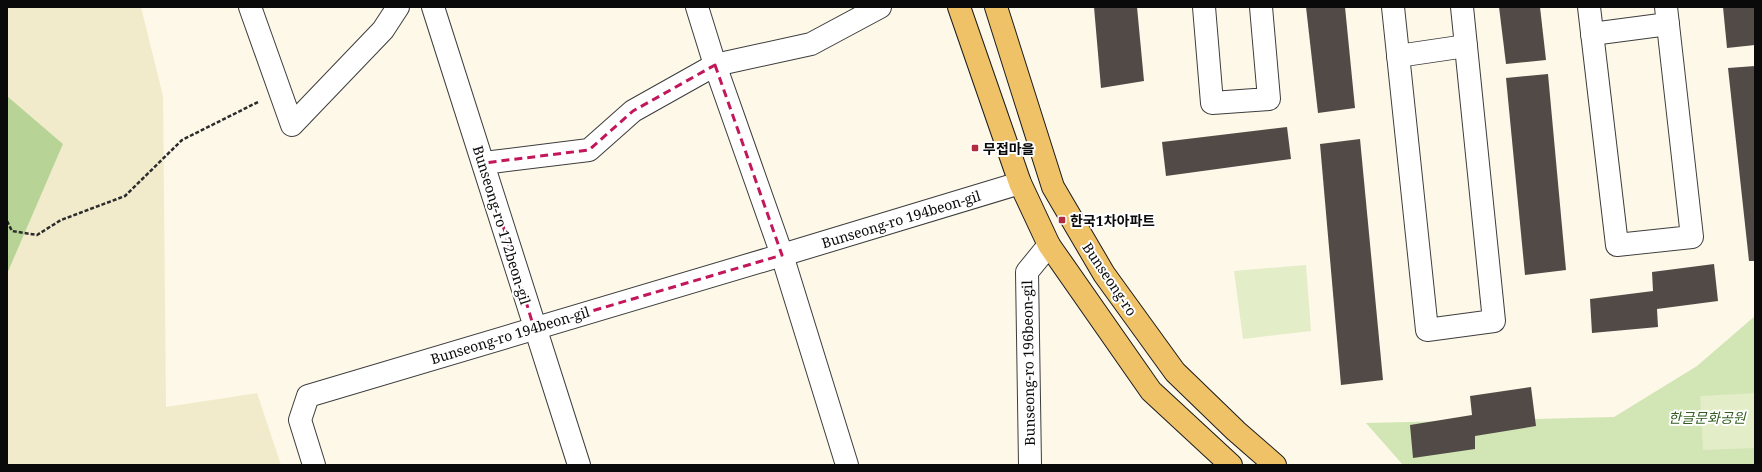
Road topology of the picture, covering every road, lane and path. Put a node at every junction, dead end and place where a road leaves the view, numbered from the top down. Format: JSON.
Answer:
{"nodes":[{"id":1,"x":250,"y":7,"type":"edge"},
{"id":2,"x":398,"y":7,"type":"edge"},
{"id":3,"x":433,"y":7,"type":"edge"},
{"id":4,"x":697,"y":7,"type":"edge"},
{"id":5,"x":880,"y":7,"type":"edge"},
{"id":6,"x":959,"y":7,"type":"edge"},
{"id":7,"x":996,"y":7,"type":"edge"},
{"id":8,"x":1204,"y":7,"type":"edge"},
{"id":9,"x":1261,"y":7,"type":"edge"},
{"id":10,"x":1393,"y":7,"type":"edge"},
{"id":11,"x":1462,"y":7,"type":"edge"},
{"id":12,"x":1589,"y":7,"type":"edge"},
{"id":13,"x":1667,"y":16,"type":"edge"},
{"id":14,"x":1592,"y":34,"type":"junction"},
{"id":15,"x":1466,"y":46,"type":"junction"},
{"id":16,"x":1398,"y":56,"type":"junction"},
{"id":17,"x":715,"y":65,"type":"junction"},
{"id":18,"x":280,"y":91,"type":"junction"},
{"id":19,"x":484,"y":163,"type":"junction"},
{"id":20,"x":1020,"y":183,"type":"junction"},
{"id":21,"x":7,"y":221,"type":"edge"},
{"id":22,"x":1049,"y":245,"type":"junction"},
{"id":23,"x":782,"y":255,"type":"junction"},
{"id":24,"x":534,"y":328,"type":"junction"},
{"id":25,"x":314,"y":465,"type":"edge"},
{"id":26,"x":578,"y":465,"type":"edge"},
{"id":27,"x":847,"y":465,"type":"edge"},
{"id":28,"x":1030,"y":465,"type":"edge"},
{"id":29,"x":1231,"y":465,"type":"edge"},
{"id":30,"x":1275,"y":465,"type":"edge"}],
"edges":[{"from":1,"to":18,"type":"street"},
{"from":2,"to":18,"type":"street"},
{"from":3,"to":19,"type":"street","name":"Bunseong-ro 172beon-gil"},
{"from":4,"to":17,"type":"street"},
{"from":5,"to":17,"type":"street"},
{"from":6,"to":20,"type":"main road"},
{"from":7,"to":30,"type":"main road","name":"Bunseong-ro"},
{"from":8,"to":9,"type":"street"},
{"from":10,"to":16,"type":"street"},
{"from":11,"to":15,"type":"street"},
{"from":12,"to":14,"type":"street"},
{"from":13,"to":14,"type":"street"},
{"from":13,"to":14,"type":"street"},
{"from":15,"to":16,"type":"street"},
{"from":15,"to":16,"type":"street"},
{"from":17,"to":19,"type":"street"},
{"from":17,"to":23,"type":"street"},
{"from":18,"to":21,"type":"path"},
{"from":19,"to":24,"type":"street","name":"Bunseong-ro 172beon-gil"},
{"from":20,"to":22,"type":"main road"},
{"from":20,"to":23,"type":"street","name":"Bunseong-ro 194beon-gil"},
{"from":22,"to":28,"type":"street","name":"Bunseong-ro 196beon-gil"},
{"from":22,"to":29,"type":"main road"},
{"from":23,"to":24,"type":"street","name":"Bunseong-ro 194beon-gil"},
{"from":23,"to":27,"type":"street"},
{"from":24,"to":25,"type":"street","name":"Bunseong-ro 194beon-gil"},
{"from":24,"to":26,"type":"street","name":"Bunseong-ro 172beon-gil"}]}
